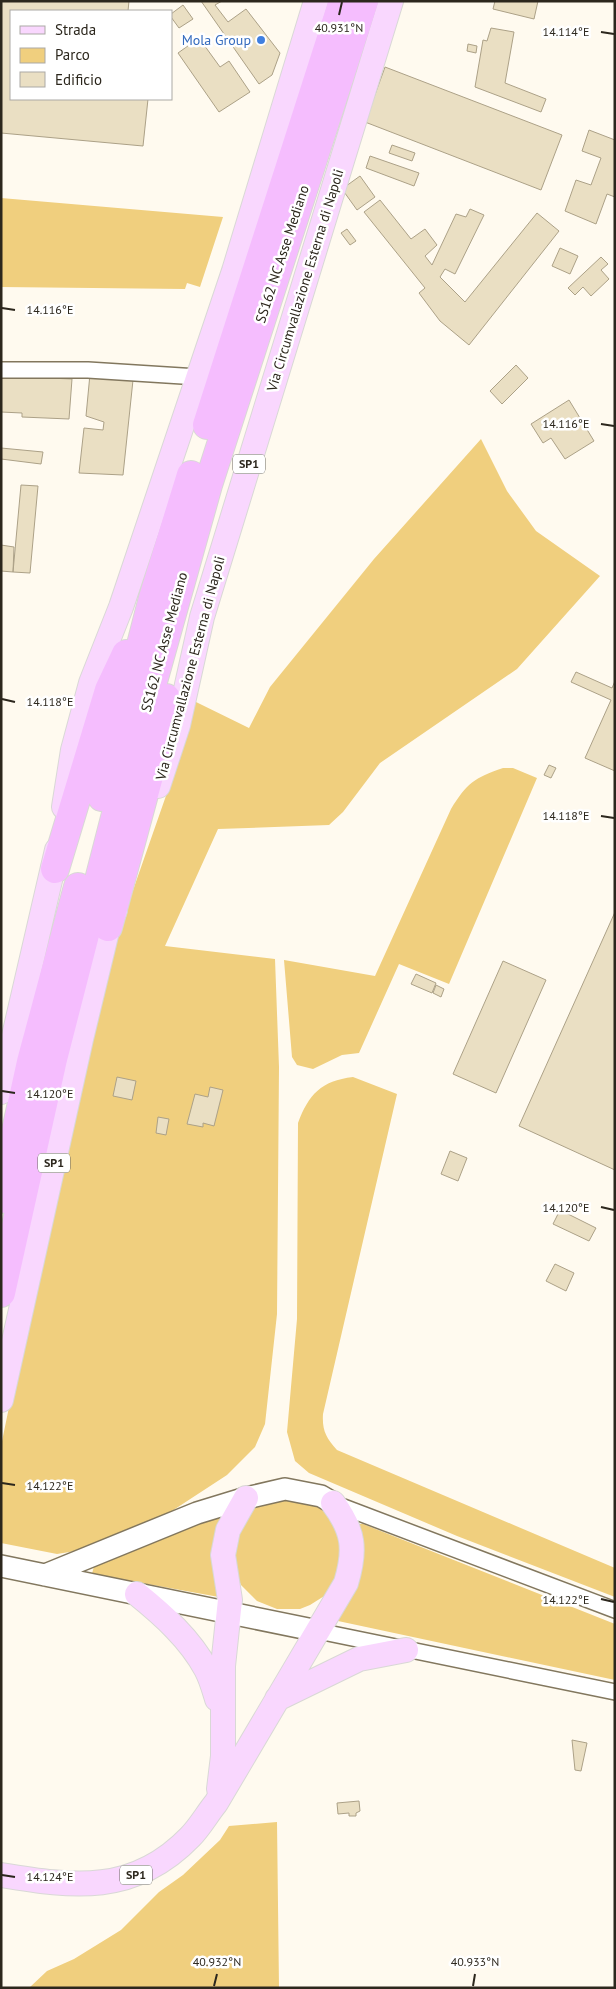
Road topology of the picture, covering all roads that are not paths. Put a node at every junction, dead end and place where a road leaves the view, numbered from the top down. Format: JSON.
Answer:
{"nodes":[{"id":1,"x":316,"y":1,"type":"edge"},
{"id":2,"x":343,"y":1,"type":"edge"},
{"id":3,"x":364,"y":1,"type":"edge"},
{"id":4,"x":391,"y":1,"type":"edge"},
{"id":5,"x":1,"y":370,"type":"edge"},
{"id":6,"x":198,"y":378,"type":"junction"},
{"id":7,"x":208,"y":485,"type":"junction"},
{"id":8,"x":153,"y":598,"type":"junction"},
{"id":9,"x":55,"y":869,"type":"junction"},
{"id":10,"x":108,"y":927,"type":"junction"},
{"id":11,"x":21,"y":1015,"type":"junction"},
{"id":12,"x":1,"y":1036,"type":"edge"},
{"id":13,"x":1,"y":1092,"type":"edge"},
{"id":14,"x":1,"y":1199,"type":"edge"},
{"id":15,"x":1,"y":1293,"type":"edge"},
{"id":16,"x":1,"y":1400,"type":"edge"},
{"id":17,"x":246,"y":1498,"type":"junction"},
{"id":18,"x":333,"y":1503,"type":"junction"},
{"id":19,"x":1,"y":1566,"type":"edge"},
{"id":20,"x":45,"y":1575,"type":"junction"},
{"id":21,"x":137,"y":1594,"type":"junction"},
{"id":22,"x":615,"y":1610,"type":"edge"},
{"id":23,"x":228,"y":1612,"type":"junction"},
{"id":24,"x":318,"y":1631,"type":"junction"},
{"id":25,"x":406,"y":1650,"type":"junction"},
{"id":26,"x":615,"y":1692,"type":"edge"},
{"id":27,"x":277,"y":1699,"type":"junction"},
{"id":28,"x":224,"y":1717,"type":"junction"},
{"id":29,"x":216,"y":1803,"type":"junction"},
{"id":30,"x":1,"y":1859,"type":"edge"},
{"id":31,"x":1,"y":1875,"type":"edge"},
{"id":32,"x":29,"y":1880,"type":"junction"}],
"edges":[{"from":1,"to":6,"type":"main road"},
{"from":2,"to":8,"type":"highway","name":"SS162 NC Asse Mediano"},
{"from":3,"to":7,"type":"highway","name":"SS162 NC Asse Mediano"},
{"from":4,"to":10,"type":"main road","name":"Via Circumvallazione Esterna di Napoli","number":"SP1"},
{"from":5,"to":6,"type":"street"},
{"from":6,"to":9,"type":"main road"},
{"from":7,"to":10,"type":"highway"},
{"from":7,"to":15,"type":"highway","name":"SS162 NC Asse Mediano"},
{"from":8,"to":9,"type":"highway"},
{"from":8,"to":14,"type":"highway","name":"SS162 NC Asse Mediano"},
{"from":9,"to":11,"type":"main road"},
{"from":10,"to":16,"type":"main road","name":"Via Circumvallazione Esterna di Napoli","number":"SP1"},
{"from":11,"to":12,"type":"main road"},
{"from":11,"to":13,"type":"main road"},
{"from":17,"to":18,"type":"main road"},
{"from":17,"to":20,"type":"main road"},
{"from":17,"to":23,"type":"main road"},
{"from":18,"to":22,"type":"street"},
{"from":18,"to":24,"type":"main road"},
{"from":19,"to":20,"type":"main road"},
{"from":20,"to":21,"type":"main road"},
{"from":21,"to":23,"type":"main road"},
{"from":21,"to":28,"type":"main road"},
{"from":23,"to":24,"type":"main road"},
{"from":23,"to":28,"type":"main road"},
{"from":24,"to":25,"type":"street"},
{"from":24,"to":27,"type":"main road"},
{"from":25,"to":26,"type":"street"},
{"from":25,"to":27,"type":"main road"},
{"from":27,"to":29,"type":"main road"},
{"from":28,"to":29,"type":"main road"},
{"from":29,"to":32,"type":"main road","number":"SP1"},
{"from":30,"to":32,"type":"main road"},
{"from":31,"to":32,"type":"main road","number":"SP1"}]}
